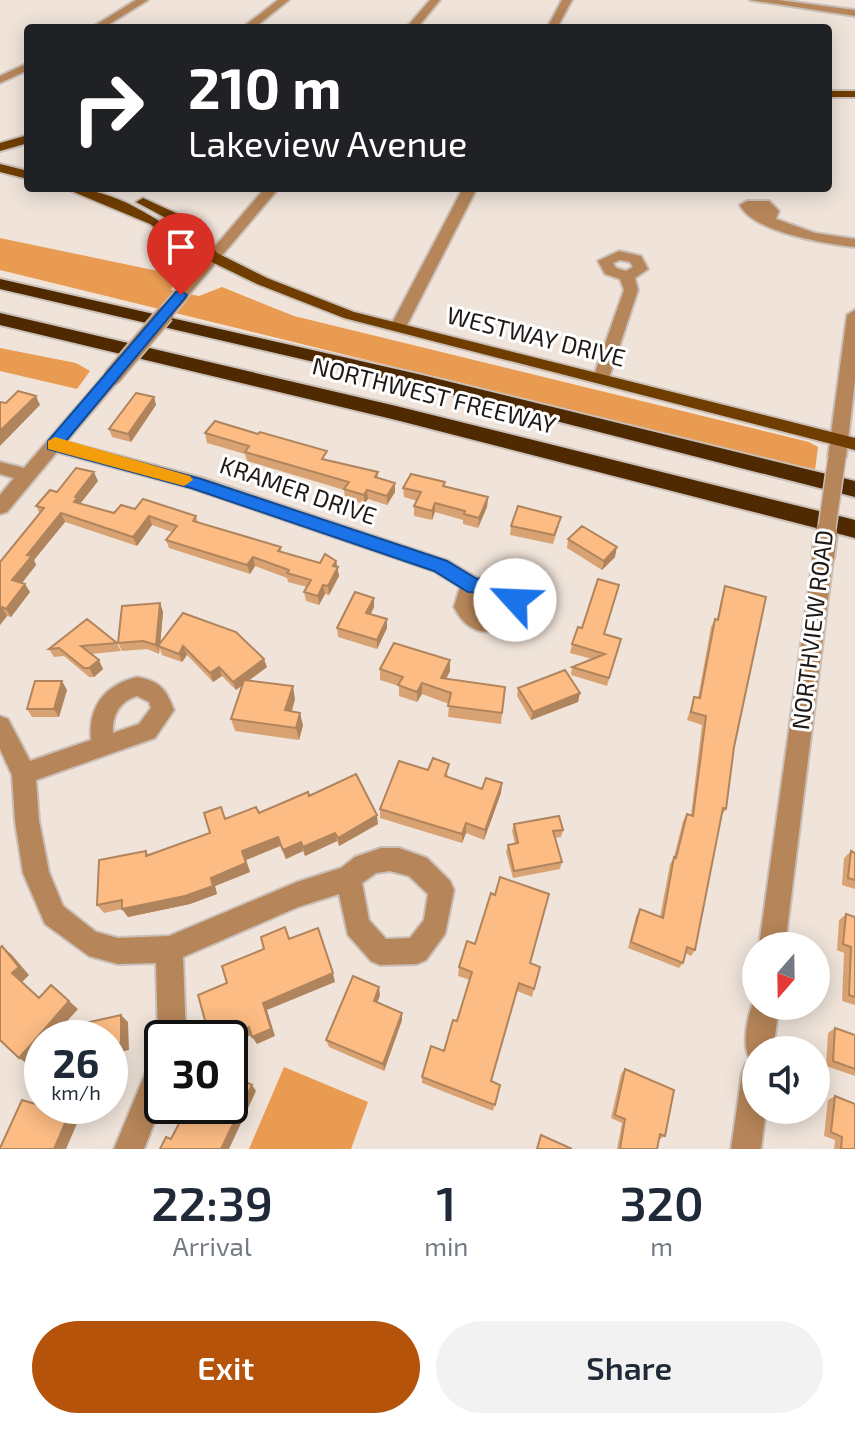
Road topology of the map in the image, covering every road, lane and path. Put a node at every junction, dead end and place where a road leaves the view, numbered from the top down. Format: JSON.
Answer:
{"nodes":[{"id":1,"x":143,"y":0,"type":"edge"},
{"id":2,"x":284,"y":0,"type":"edge"},
{"id":3,"x":435,"y":0,"type":"edge"},
{"id":4,"x":567,"y":0,"type":"edge"},
{"id":5,"x":755,"y":0,"type":"edge"},
{"id":6,"x":855,"y":13,"type":"edge"},
{"id":7,"x":103,"y":24,"type":"edge"},
{"id":8,"x":252,"y":24,"type":"edge"},
{"id":9,"x":414,"y":24,"type":"edge"},
{"id":10,"x":554,"y":24,"type":"edge"},
{"id":11,"x":24,"y":68,"type":"edge"},
{"id":12,"x":0,"y":80,"type":"edge"},
{"id":13,"x":832,"y":94,"type":"edge"},
{"id":14,"x":855,"y":94,"type":"edge"},
{"id":15,"x":24,"y":140,"type":"edge"},
{"id":16,"x":0,"y":147,"type":"edge"},
{"id":17,"x":0,"y":168,"type":"edge"},
{"id":18,"x":24,"y":174,"type":"edge"},
{"id":19,"x":82,"y":192,"type":"edge"},
{"id":20,"x":109,"y":192,"type":"edge"},
{"id":21,"x":268,"y":192,"type":"edge"},
{"id":22,"x":468,"y":192,"type":"edge"},
{"id":23,"x":769,"y":219,"type":"dead end"},
{"id":24,"x":855,"y":243,"type":"edge"},
{"id":25,"x":211,"y":257,"type":"junction"},
{"id":26,"x":627,"y":276,"type":"dead end"},
{"id":27,"x":0,"y":284,"type":"edge"},
{"id":28,"x":855,"y":315,"type":"edge"},
{"id":29,"x":0,"y":319,"type":"edge"},
{"id":30,"x":398,"y":327,"type":"junction"},
{"id":31,"x":601,"y":378,"type":"junction"},
{"id":32,"x":54,"y":445,"type":"junction"},
{"id":33,"x":843,"y":447,"type":"edge"},
{"id":34,"x":0,"y":468,"type":"edge"},
{"id":35,"x":27,"y":475,"type":"junction"},
{"id":36,"x":855,"y":489,"type":"edge"},
{"id":37,"x":0,"y":507,"type":"edge"},
{"id":38,"x":855,"y":529,"type":"edge"},
{"id":39,"x":475,"y":586,"type":"dead end"},
{"id":40,"x":0,"y":726,"type":"edge"},
{"id":41,"x":103,"y":746,"type":"dead end"},
{"id":42,"x":24,"y":774,"type":"junction"},
{"id":43,"x":349,"y":878,"type":"dead end"},
{"id":44,"x":774,"y":932,"type":"edge"},
{"id":45,"x":169,"y":949,"type":"junction"},
{"id":46,"x":171,"y":1020,"type":"edge"},
{"id":47,"x":144,"y":1112,"type":"edge"},
{"id":48,"x":749,"y":1124,"type":"edge"},
{"id":49,"x":129,"y":1149,"type":"edge"},
{"id":50,"x":746,"y":1149,"type":"edge"}],
"edges":[{"from":1,"to":7,"type":"street"},
{"from":2,"to":8,"type":"street"},
{"from":3,"to":9,"type":"street"},
{"from":4,"to":10,"type":"street"},
{"from":5,"to":6,"type":"street"},
{"from":11,"to":12,"type":"street"},
{"from":13,"to":14,"type":"main road"},
{"from":15,"to":16,"type":"main road"},
{"from":17,"to":18,"type":"main road"},
{"from":19,"to":25,"type":"main road","name":"WESTWAY DRIVE"},
{"from":20,"to":25,"type":"main road","name":"WESTWAY DRIVE"},
{"from":21,"to":25,"type":"street"},
{"from":22,"to":30,"type":"street"},
{"from":23,"to":24,"type":"street"},
{"from":25,"to":30,"type":"main road","name":"WESTWAY DRIVE"},
{"from":25,"to":32,"type":"street","bridge":true},
{"from":26,"to":31,"type":"street"},
{"from":27,"to":36,"type":"highway","name":"NORTHWEST FREEWAY"},
{"from":28,"to":33,"type":"street","name":"NORTHVIEW ROAD"},
{"from":29,"to":38,"type":"highway","name":"NORTHWEST FREEWAY"},
{"from":30,"to":31,"type":"main road","name":"WESTWAY DRIVE"},
{"from":31,"to":33,"type":"main road","name":"WESTWAY DRIVE"},
{"from":32,"to":35,"type":"street"},
{"from":32,"to":39,"type":"street","name":"KRAMER DRIVE"},
{"from":33,"to":44,"type":"street","name":"NORTHVIEW ROAD","bridge":true},
{"from":34,"to":35,"type":"street"},
{"from":35,"to":37,"type":"street"},
{"from":40,"to":42,"type":"street"},
{"from":41,"to":42,"type":"street"},
{"from":42,"to":45,"type":"street"},
{"from":43,"to":45,"type":"street"},
{"from":45,"to":46,"type":"street"},
{"from":47,"to":49,"type":"street"},
{"from":48,"to":50,"type":"street"}]}
